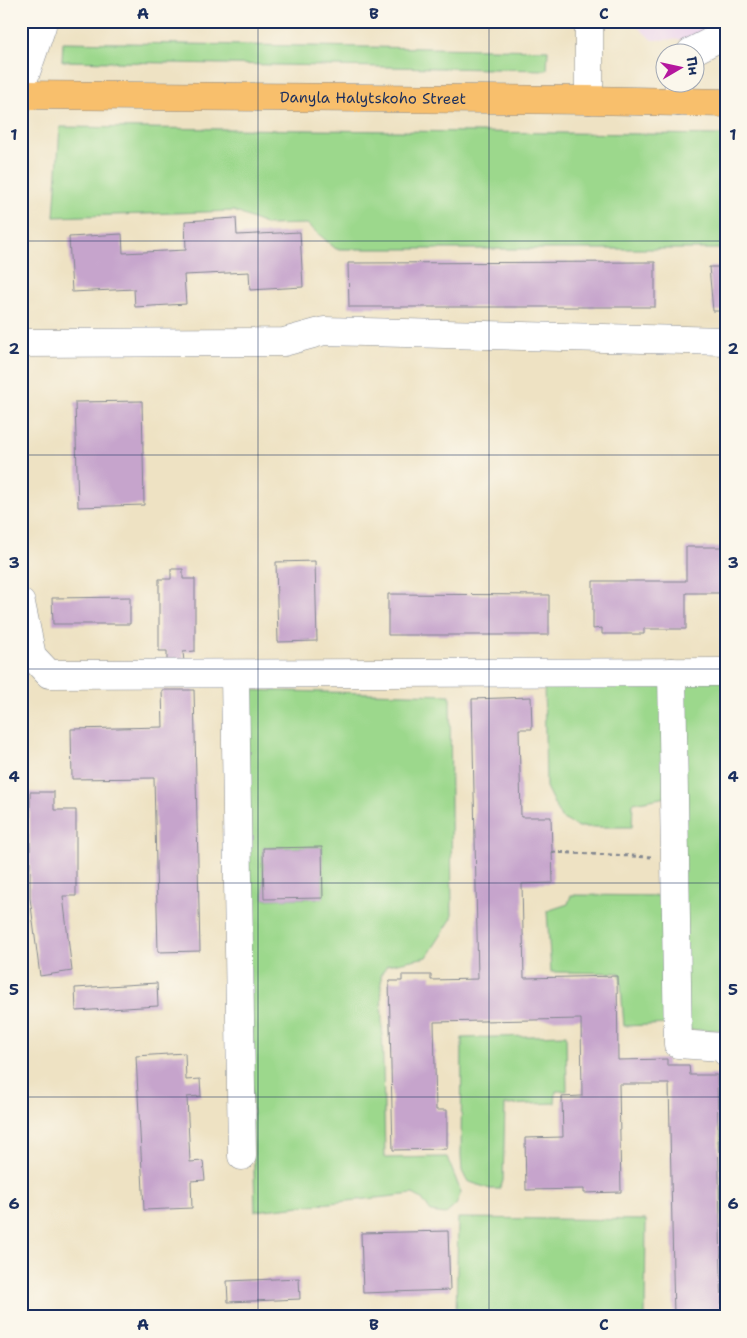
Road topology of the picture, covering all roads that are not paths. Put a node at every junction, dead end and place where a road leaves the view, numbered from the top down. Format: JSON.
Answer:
{"nodes":[{"id":1,"x":42,"y":21,"type":"edge"},
{"id":2,"x":589,"y":21,"type":"edge"},
{"id":3,"x":726,"y":34,"type":"edge"},
{"id":4,"x":704,"y":45,"type":"edge"},
{"id":5,"x":21,"y":87,"type":"edge"},
{"id":6,"x":679,"y":92,"type":"edge"},
{"id":7,"x":21,"y":95,"type":"edge"},
{"id":8,"x":590,"y":100,"type":"junction"},
{"id":9,"x":726,"y":102,"type":"edge"},
{"id":10,"x":726,"y":341,"type":"edge"},
{"id":11,"x":21,"y":343,"type":"edge"},
{"id":12,"x":21,"y":603,"type":"edge"},
{"id":13,"x":672,"y":672,"type":"junction"},
{"id":14,"x":726,"y":672,"type":"edge"},
{"id":15,"x":235,"y":674,"type":"junction"},
{"id":16,"x":726,"y":1052,"type":"edge"},
{"id":17,"x":242,"y":1156,"type":"dead end"}],
"edges":[{"from":1,"to":5,"type":"street"},
{"from":2,"to":8,"type":"street"},
{"from":3,"to":4,"type":"street"},
{"from":6,"to":8,"type":"main road","name":"Danyla Halytskoho Street"},
{"from":6,"to":9,"type":"main road","name":"Danyla Halytskoho Street"},
{"from":7,"to":8,"type":"main road","name":"Danyla Halytskoho Street"},
{"from":10,"to":11,"type":"street"},
{"from":12,"to":15,"type":"street"},
{"from":13,"to":14,"type":"street"},
{"from":13,"to":15,"type":"street"},
{"from":13,"to":16,"type":"street"},
{"from":15,"to":17,"type":"street"}]}
